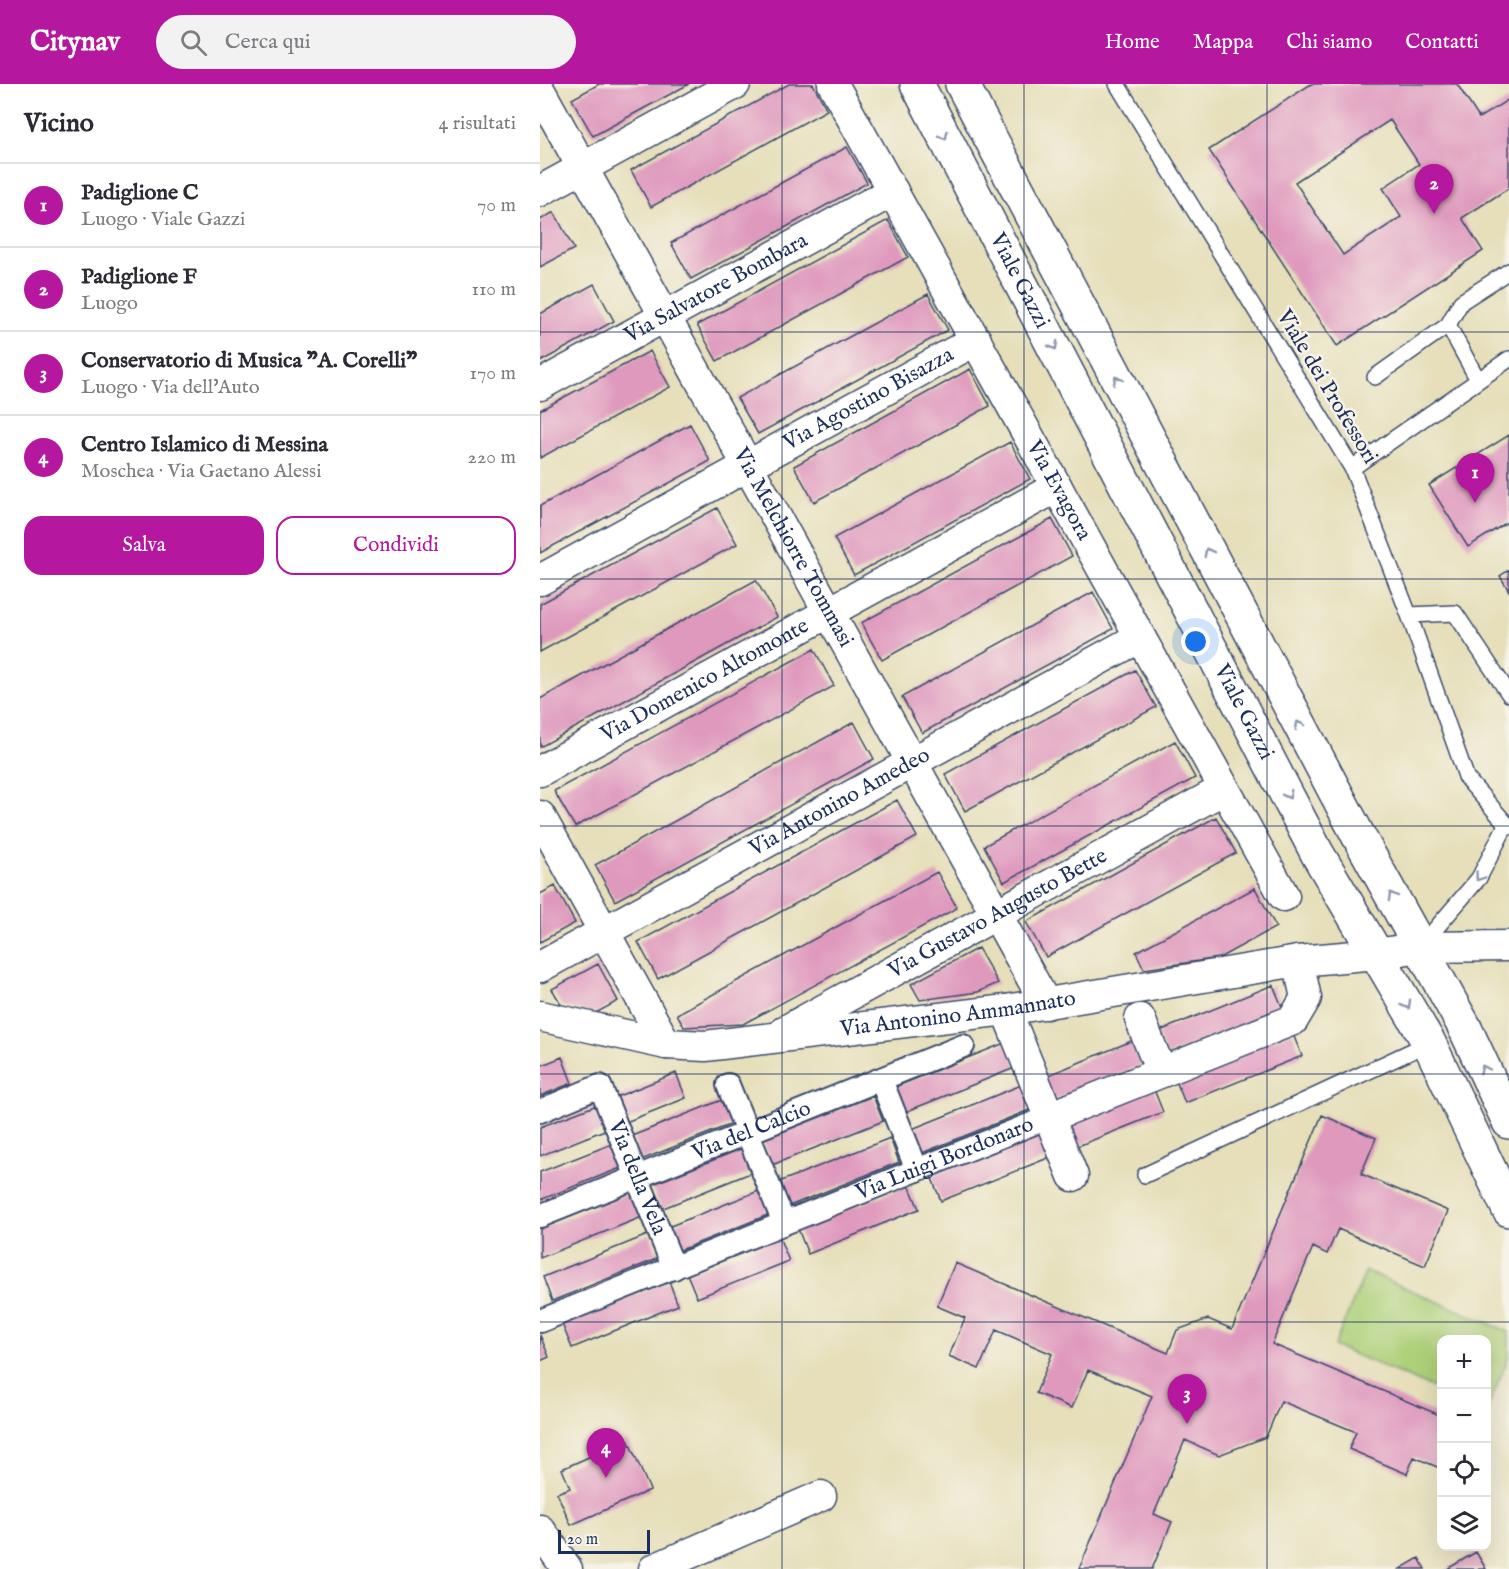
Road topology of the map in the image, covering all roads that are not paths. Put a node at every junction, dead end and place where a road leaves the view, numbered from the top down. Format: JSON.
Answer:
{"nodes":[{"id":1,"x":735,"y":84,"type":"edge"},
{"id":2,"x":833,"y":84,"type":"edge"},
{"id":3,"x":917,"y":84,"type":"edge"},
{"id":4,"x":962,"y":84,"type":"edge"},
{"id":5,"x":1117,"y":84,"type":"edge"},
{"id":6,"x":540,"y":91,"type":"edge"},
{"id":7,"x":582,"y":168,"type":"junction"},
{"id":8,"x":540,"y":191,"type":"edge"},
{"id":9,"x":893,"y":191,"type":"junction"},
{"id":10,"x":1509,"y":271,"type":"edge"},
{"id":11,"x":665,"y":316,"type":"junction"},
{"id":12,"x":1448,"y":325,"type":"junction"},
{"id":13,"x":976,"y":340,"type":"junction"},
{"id":14,"x":1509,"y":359,"type":"edge"},
{"id":15,"x":1375,"y":377,"type":"dead end"},
{"id":16,"x":1478,"y":380,"type":"junction"},
{"id":17,"x":540,"y":385,"type":"edge"},
{"id":18,"x":747,"y":466,"type":"junction"},
{"id":19,"x":1352,"y":468,"type":"junction"},
{"id":20,"x":1057,"y":487,"type":"junction"},
{"id":21,"x":540,"y":580,"type":"edge"},
{"id":22,"x":829,"y":612,"type":"junction"},
{"id":23,"x":1408,"y":615,"type":"junction"},
{"id":24,"x":1140,"y":637,"type":"junction"},
{"id":25,"x":1509,"y":694,"type":"edge"},
{"id":26,"x":912,"y":762,"type":"junction"},
{"id":27,"x":540,"y":771,"type":"edge"},
{"id":28,"x":1224,"y":789,"type":"junction"},
{"id":29,"x":540,"y":816,"type":"edge"},
{"id":30,"x":1508,"y":826,"type":"edge"},
{"id":31,"x":1284,"y":896,"type":"dead end"},
{"id":32,"x":997,"y":915,"type":"junction"},
{"id":33,"x":604,"y":932,"type":"junction"},
{"id":34,"x":1509,"y":946,"type":"edge"},
{"id":35,"x":1420,"y":947,"type":"junction"},
{"id":36,"x":1377,"y":954,"type":"junction"},
{"id":37,"x":1298,"y":961,"type":"junction"},
{"id":38,"x":540,"y":967,"type":"edge"},
{"id":39,"x":1046,"y":1004,"type":"junction"},
{"id":40,"x":1006,"y":1010,"type":"junction"},
{"id":41,"x":540,"y":1016,"type":"edge"},
{"id":42,"x":1140,"y":1019,"type":"dead end"},
{"id":43,"x":771,"y":1038,"type":"junction"},
{"id":44,"x":1429,"y":1043,"type":"junction"},
{"id":45,"x":666,"y":1044,"type":"junction"},
{"id":46,"x":963,"y":1046,"type":"dead end"},
{"id":47,"x":1161,"y":1072,"type":"junction"},
{"id":48,"x":881,"y":1080,"type":"junction"},
{"id":49,"x":728,"y":1085,"type":"dead end"},
{"id":50,"x":540,"y":1111,"type":"edge"},
{"id":51,"x":1049,"y":1117,"type":"junction"},
{"id":52,"x":1509,"y":1122,"type":"edge"},
{"id":53,"x":747,"y":1133,"type":"junction"},
{"id":54,"x":917,"y":1170,"type":"junction"},
{"id":55,"x":1145,"y":1175,"type":"dead end"},
{"id":56,"x":1073,"y":1176,"type":"dead end"},
{"id":57,"x":637,"y":1177,"type":"junction"},
{"id":58,"x":1509,"y":1210,"type":"edge"},
{"id":59,"x":540,"y":1216,"type":"edge"},
{"id":60,"x":784,"y":1223,"type":"junction"},
{"id":61,"x":674,"y":1268,"type":"junction"},
{"id":62,"x":542,"y":1314,"type":"edge"},
{"id":63,"x":821,"y":1496,"type":"dead end"},
{"id":64,"x":540,"y":1530,"type":"edge"},
{"id":65,"x":567,"y":1569,"type":"edge"},
{"id":66,"x":654,"y":1569,"type":"edge"}],
"edges":[{"from":1,"to":7,"type":"street"},
{"from":2,"to":9,"type":"street","name":"Via Evagora"},
{"from":3,"to":36,"type":"main road","name":"Viale Gazzi","one_way":true},
{"from":35,"to":4,"type":"main road","name":"Viale Gazzi","one_way":true},
{"from":5,"to":19,"type":"lane","name":"Viale dei Professori"},
{"from":6,"to":7,"type":"street","name":"Via Melchiorre Tommasi"},
{"from":7,"to":8,"type":"street"},
{"from":7,"to":11,"type":"street","name":"Via Melchiorre Tommasi"},
{"from":9,"to":11,"type":"street","name":"Via Salvatore Bombara"},
{"from":9,"to":13,"type":"street","name":"Via Evagora"},
{"from":10,"to":12,"type":"lane"},
{"from":11,"to":17,"type":"street","name":"Via Salvatore Bombara"},
{"from":11,"to":18,"type":"street","name":"Via Melchiorre Tommasi"},
{"from":12,"to":15,"type":"lane"},
{"from":12,"to":16,"type":"lane"},
{"from":13,"to":18,"type":"street","name":"Via Agostino Bisazza"},
{"from":13,"to":20,"type":"street","name":"Via Evagora"},
{"from":14,"to":16,"type":"lane"},
{"from":16,"to":19,"type":"lane"},
{"from":18,"to":21,"type":"street","name":"Via Agostino Bisazza"},
{"from":18,"to":22,"type":"street","name":"Via Melchiorre Tommasi"},
{"from":19,"to":23,"type":"lane","name":"Viale dei Professori"},
{"from":20,"to":22,"type":"street","name":"Via Domenico Altomonte"},
{"from":20,"to":24,"type":"street","name":"Via Evagora"},
{"from":22,"to":26,"type":"street","name":"Via Melchiorre Tommasi"},
{"from":22,"to":27,"type":"street","name":"Via Domenico Altomonte"},
{"from":23,"to":25,"type":"lane"},
{"from":23,"to":30,"type":"lane","name":"Viale dei Professori"},
{"from":24,"to":26,"type":"street","name":"Via Antonino Amedeo"},
{"from":24,"to":28,"type":"street","name":"Via Evagora"},
{"from":26,"to":32,"type":"street","name":"Via Melchiorre Tommasi"},
{"from":26,"to":33,"type":"street","name":"Via Antonino Amedeo"},
{"from":28,"to":31,"type":"street","name":"Via Evagora"},
{"from":28,"to":32,"type":"street","name":"Via Gustavo Augusto Bette"},
{"from":29,"to":33,"type":"street"},
{"from":30,"to":35,"type":"lane","one_way":true},
{"from":32,"to":39,"type":"street","name":"Via Melchiorre Tommasi"},
{"from":32,"to":43,"type":"street","name":"Via Gustavo Augusto Bette"},
{"from":33,"to":38,"type":"street","name":"Via Antonino Amedeo"},
{"from":33,"to":45,"type":"street"},
{"from":34,"to":35,"type":"street","name":"Via Antonino Ammannato"},
{"from":35,"to":36,"type":"street","name":"Via Antonino Ammannato"},
{"from":52,"to":35,"type":"main road","name":"Viale Gazzi","one_way":true},
{"from":36,"to":37,"type":"street","name":"Via Antonino Ammannato"},
{"from":36,"to":44,"type":"main road","name":"Viale Gazzi","one_way":true},
{"from":37,"to":39,"type":"street","name":"Via Antonino Ammannato"},
{"from":37,"to":47,"type":"street","name":"Via Luigi Bordonaro"},
{"from":39,"to":40,"type":"street","name":"Via Antonino Ammannato"},
{"from":40,"to":43,"type":"street","name":"Via Antonino Ammannato"},
{"from":40,"to":51,"type":"street"},
{"from":41,"to":45,"type":"street","name":"Via Antonino Ammannato"},
{"from":42,"to":47,"type":"street"},
{"from":43,"to":45,"type":"street","name":"Via Antonino Ammannato"},
{"from":44,"to":55,"type":"lane"},
{"from":44,"to":58,"type":"main road","name":"Viale Gazzi"},
{"from":46,"to":48,"type":"street","name":"Via del Calcio"},
{"from":47,"to":51,"type":"street","name":"Via Luigi Bordonaro"},
{"from":48,"to":53,"type":"street","name":"Via del Calcio"},
{"from":48,"to":54,"type":"street"},
{"from":49,"to":53,"type":"street"},
{"from":50,"to":57,"type":"street","name":"Via della Vela"},
{"from":51,"to":54,"type":"street","name":"Via Luigi Bordonaro"},
{"from":51,"to":56,"type":"street"},
{"from":53,"to":57,"type":"street","name":"Via del Calcio"},
{"from":53,"to":60,"type":"street"},
{"from":54,"to":60,"type":"street","name":"Via Luigi Bordonaro"},
{"from":57,"to":59,"type":"street","name":"Via del Calcio"},
{"from":57,"to":61,"type":"street","name":"Via della Vela"},
{"from":60,"to":61,"type":"street","name":"Via Luigi Bordonaro"},
{"from":61,"to":62,"type":"street","name":"Via Luigi Bordonaro"},
{"from":63,"to":66,"type":"street"},
{"from":64,"to":65,"type":"street"}]}
